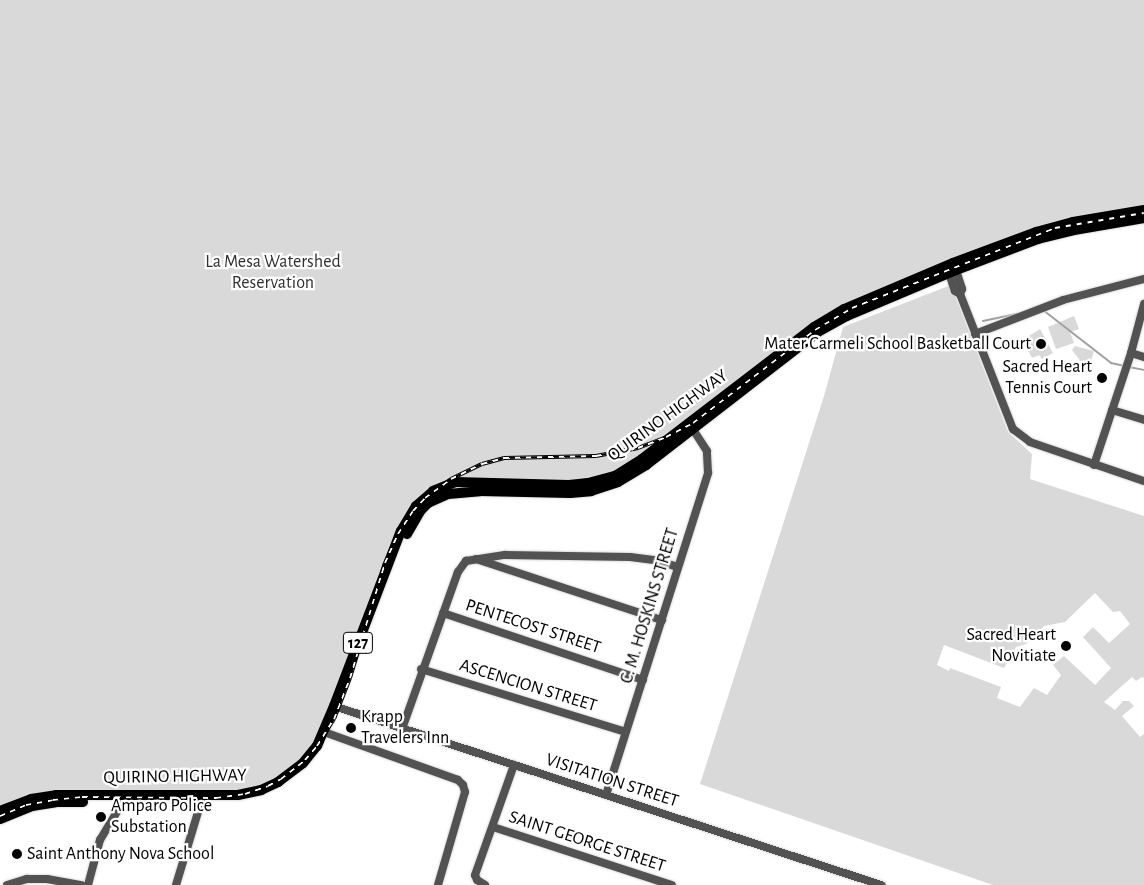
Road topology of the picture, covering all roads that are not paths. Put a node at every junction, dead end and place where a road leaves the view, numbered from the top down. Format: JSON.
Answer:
{"nodes":[{"id":1,"x":1144,"y":210,"type":"edge"},
{"id":2,"x":1144,"y":218,"type":"edge"},
{"id":3,"x":951,"y":268,"type":"junction"},
{"id":4,"x":1144,"y":279,"type":"edge"},
{"id":5,"x":1144,"y":304,"type":"edge"},
{"id":6,"x":975,"y":334,"type":"junction"},
{"id":7,"x":1131,"y":352,"type":"junction"},
{"id":8,"x":1144,"y":357,"type":"edge"},
{"id":9,"x":1112,"y":410,"type":"junction"},
{"id":10,"x":1144,"y":420,"type":"edge"},
{"id":11,"x":690,"y":425,"type":"junction"},
{"id":12,"x":1094,"y":464,"type":"junction"},
{"id":13,"x":1144,"y":481,"type":"edge"},
{"id":14,"x":474,"y":558,"type":"junction"},
{"id":15,"x":678,"y":568,"type":"junction"},
{"id":16,"x":442,"y":613,"type":"junction"},
{"id":17,"x":662,"y":620,"type":"junction"},
{"id":18,"x":421,"y":669,"type":"junction"},
{"id":19,"x":643,"y":680,"type":"junction"},
{"id":20,"x":337,"y":708,"type":"junction"},
{"id":21,"x":402,"y":728,"type":"junction"},
{"id":22,"x":626,"y":732,"type":"junction"},
{"id":23,"x":327,"y":733,"type":"junction"},
{"id":24,"x":514,"y":765,"type":"junction"},
{"id":25,"x":606,"y":795,"type":"junction"},
{"id":26,"x":126,"y":798,"type":"junction"},
{"id":27,"x":201,"y":798,"type":"junction"},
{"id":28,"x":0,"y":811,"type":"edge"},
{"id":29,"x":0,"y":819,"type":"edge"},
{"id":30,"x":493,"y":827,"type":"junction"},
{"id":31,"x":26,"y":882,"type":"edge"},
{"id":32,"x":868,"y":883,"type":"edge"},
{"id":33,"x":482,"y":884,"type":"edge"},
{"id":34,"x":7,"y":885,"type":"edge"},
{"id":35,"x":81,"y":885,"type":"edge"},
{"id":36,"x":88,"y":885,"type":"edge"},
{"id":37,"x":176,"y":885,"type":"edge"},
{"id":38,"x":438,"y":885,"type":"edge"},
{"id":39,"x":672,"y":885,"type":"edge"},
{"id":40,"x":881,"y":885,"type":"edge"}],
"edges":[{"from":1,"to":3,"type":"main road","name":"QUIRINO HIGHWAY","number":"127"},
{"from":2,"to":3,"type":"main road","name":"QUIRINO HIGHWAY","number":"127"},
{"from":3,"to":6,"type":"street"},
{"from":3,"to":11,"type":"main road","name":"QUIRINO HIGHWAY","number":"127"},
{"from":4,"to":6,"type":"street"},
{"from":5,"to":7,"type":"street"},
{"from":6,"to":12,"type":"street"},
{"from":7,"to":8,"type":"street"},
{"from":7,"to":9,"type":"street"},
{"from":9,"to":10,"type":"street"},
{"from":9,"to":12,"type":"street"},
{"from":11,"to":15,"type":"street","name":"C. M. HOSKINS STREET"},
{"from":11,"to":20,"type":"main road","name":"QUIRINO HIGHWAY","number":"127"},
{"from":12,"to":13,"type":"street"},
{"from":14,"to":15,"type":"street"},
{"from":14,"to":16,"type":"street"},
{"from":14,"to":17,"type":"street"},
{"from":15,"to":17,"type":"street","name":"C. M. HOSKINS STREET"},
{"from":16,"to":18,"type":"street"},
{"from":16,"to":19,"type":"street","name":"PENTECOST STREET"},
{"from":17,"to":19,"type":"street","name":"C. M. HOSKINS STREET"},
{"from":18,"to":21,"type":"street"},
{"from":18,"to":22,"type":"street","name":"ASCENCION STREET"},
{"from":19,"to":22,"type":"street","name":"C. M. HOSKINS STREET"},
{"from":20,"to":21,"type":"street","name":"VISITATION STREET"},
{"from":20,"to":23,"type":"main road","name":"QUIRINO HIGHWAY","number":"127"},
{"from":21,"to":24,"type":"street","name":"VISITATION STREET"},
{"from":22,"to":25,"type":"street","name":"C. M. HOSKINS STREET"},
{"from":23,"to":27,"type":"main road","name":"QUIRINO HIGHWAY","number":"127"},
{"from":23,"to":38,"type":"street"},
{"from":24,"to":25,"type":"street","name":"VISITATION STREET"},
{"from":24,"to":30,"type":"street"},
{"from":25,"to":32,"type":"street","name":"VISITATION STREET"},
{"from":26,"to":27,"type":"main road","name":"QUIRINO HIGHWAY","number":"127"},
{"from":26,"to":28,"type":"main road","name":"QUIRINO HIGHWAY","number":"127"},
{"from":26,"to":29,"type":"main road","name":"QUIRINO HIGHWAY","number":"127"},
{"from":26,"to":36,"type":"street"},
{"from":27,"to":37,"type":"street"},
{"from":30,"to":33,"type":"street"},
{"from":30,"to":39,"type":"street","name":"SAINT GEORGE STREET"},
{"from":31,"to":34,"type":"street"},
{"from":31,"to":35,"type":"street"},
{"from":32,"to":40,"type":"street","name":"VISITATION STREET"}]}
